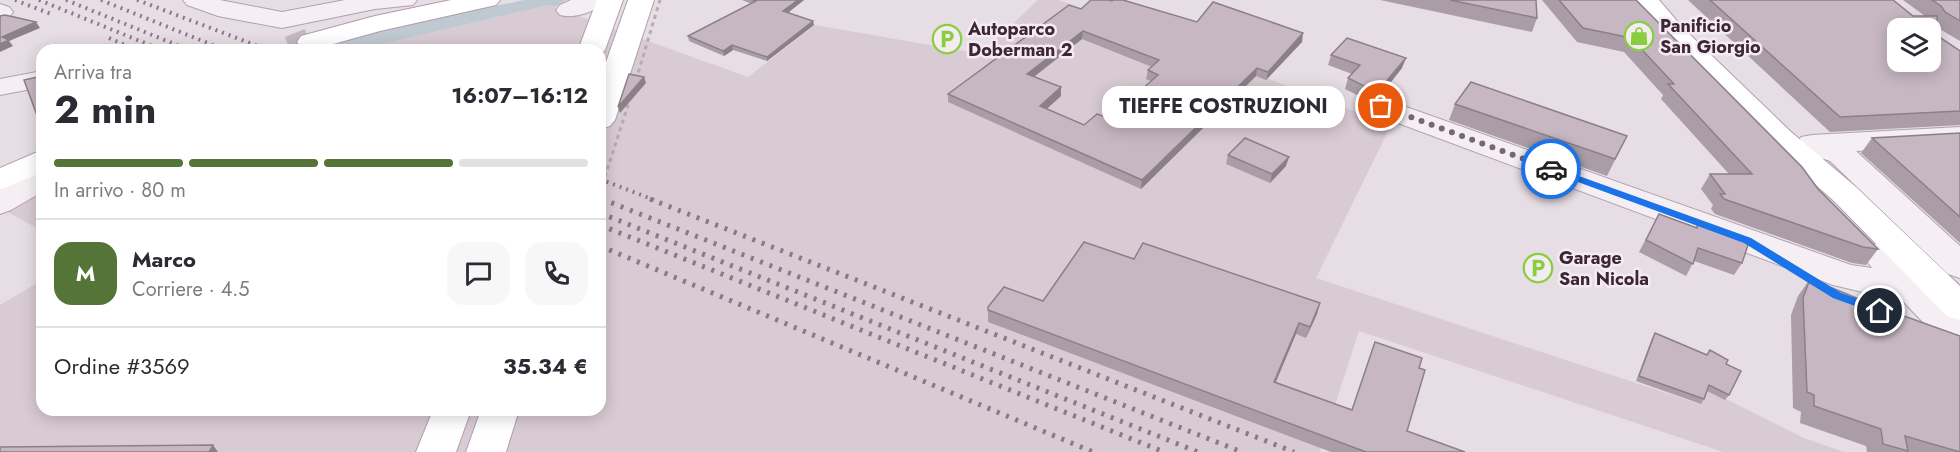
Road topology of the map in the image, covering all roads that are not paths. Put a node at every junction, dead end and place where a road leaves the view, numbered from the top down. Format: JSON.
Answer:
{"nodes":[{"id":1,"x":196,"y":0,"type":"edge"},
{"id":2,"x":404,"y":0,"type":"edge"},
{"id":3,"x":487,"y":0,"type":"edge"},
{"id":4,"x":593,"y":0,"type":"edge"},
{"id":5,"x":610,"y":0,"type":"edge"},
{"id":6,"x":641,"y":0,"type":"edge"},
{"id":7,"x":1645,"y":0,"type":"edge"},
{"id":8,"x":1661,"y":0,"type":"edge"},
{"id":9,"x":376,"y":1,"type":"edge"},
{"id":10,"x":569,"y":10,"type":"dead end"},
{"id":11,"x":310,"y":42,"type":"tunnel mouth"},
{"id":12,"x":593,"y":44,"type":"edge"},
{"id":13,"x":36,"y":80,"type":"edge"},
{"id":14,"x":0,"y":87,"type":"edge"},
{"id":15,"x":606,"y":102,"type":"edge"},
{"id":16,"x":1381,"y":106,"type":"dead end"},
{"id":17,"x":1960,"y":136,"type":"edge"},
{"id":18,"x":1779,"y":137,"type":"junction"},
{"id":19,"x":1812,"y":144,"type":"junction"},
{"id":20,"x":36,"y":167,"type":"edge"},
{"id":21,"x":36,"y":173,"type":"edge"},
{"id":22,"x":0,"y":180,"type":"edge"},
{"id":23,"x":0,"y":203,"type":"edge"},
{"id":24,"x":1748,"y":241,"type":"junction"},
{"id":25,"x":1960,"y":266,"type":"edge"},
{"id":26,"x":1893,"y":270,"type":"junction"},
{"id":27,"x":1960,"y":287,"type":"edge"},
{"id":28,"x":1960,"y":308,"type":"edge"},
{"id":29,"x":1960,"y":339,"type":"edge"},
{"id":30,"x":451,"y":416,"type":"edge"},
{"id":31,"x":498,"y":416,"type":"edge"},
{"id":32,"x":436,"y":452,"type":"edge"},
{"id":33,"x":486,"y":452,"type":"edge"}],
"edges":[{"from":1,"to":9,"type":"street"},
{"from":2,"to":9,"type":"street"},
{"from":3,"to":11,"type":"main road"},
{"from":4,"to":10,"type":"street"},
{"from":5,"to":12,"type":"main road"},
{"from":6,"to":15,"type":"main road"},
{"from":7,"to":18,"type":"main road"},
{"from":8,"to":19,"type":"main road"},
{"from":13,"to":14,"type":"street"},
{"from":16,"to":24,"type":"street"},
{"from":17,"to":19,"type":"street"},
{"from":18,"to":26,"type":"street"},
{"from":18,"to":28,"type":"main road"},
{"from":19,"to":25,"type":"street"},
{"from":19,"to":27,"type":"main road"},
{"from":20,"to":22,"type":"main road"},
{"from":21,"to":23,"type":"street"},
{"from":24,"to":26,"type":"street"},
{"from":24,"to":29,"type":"street"},
{"from":26,"to":29,"type":"street"},
{"from":30,"to":32,"type":"main road"},
{"from":31,"to":33,"type":"main road"}]}
